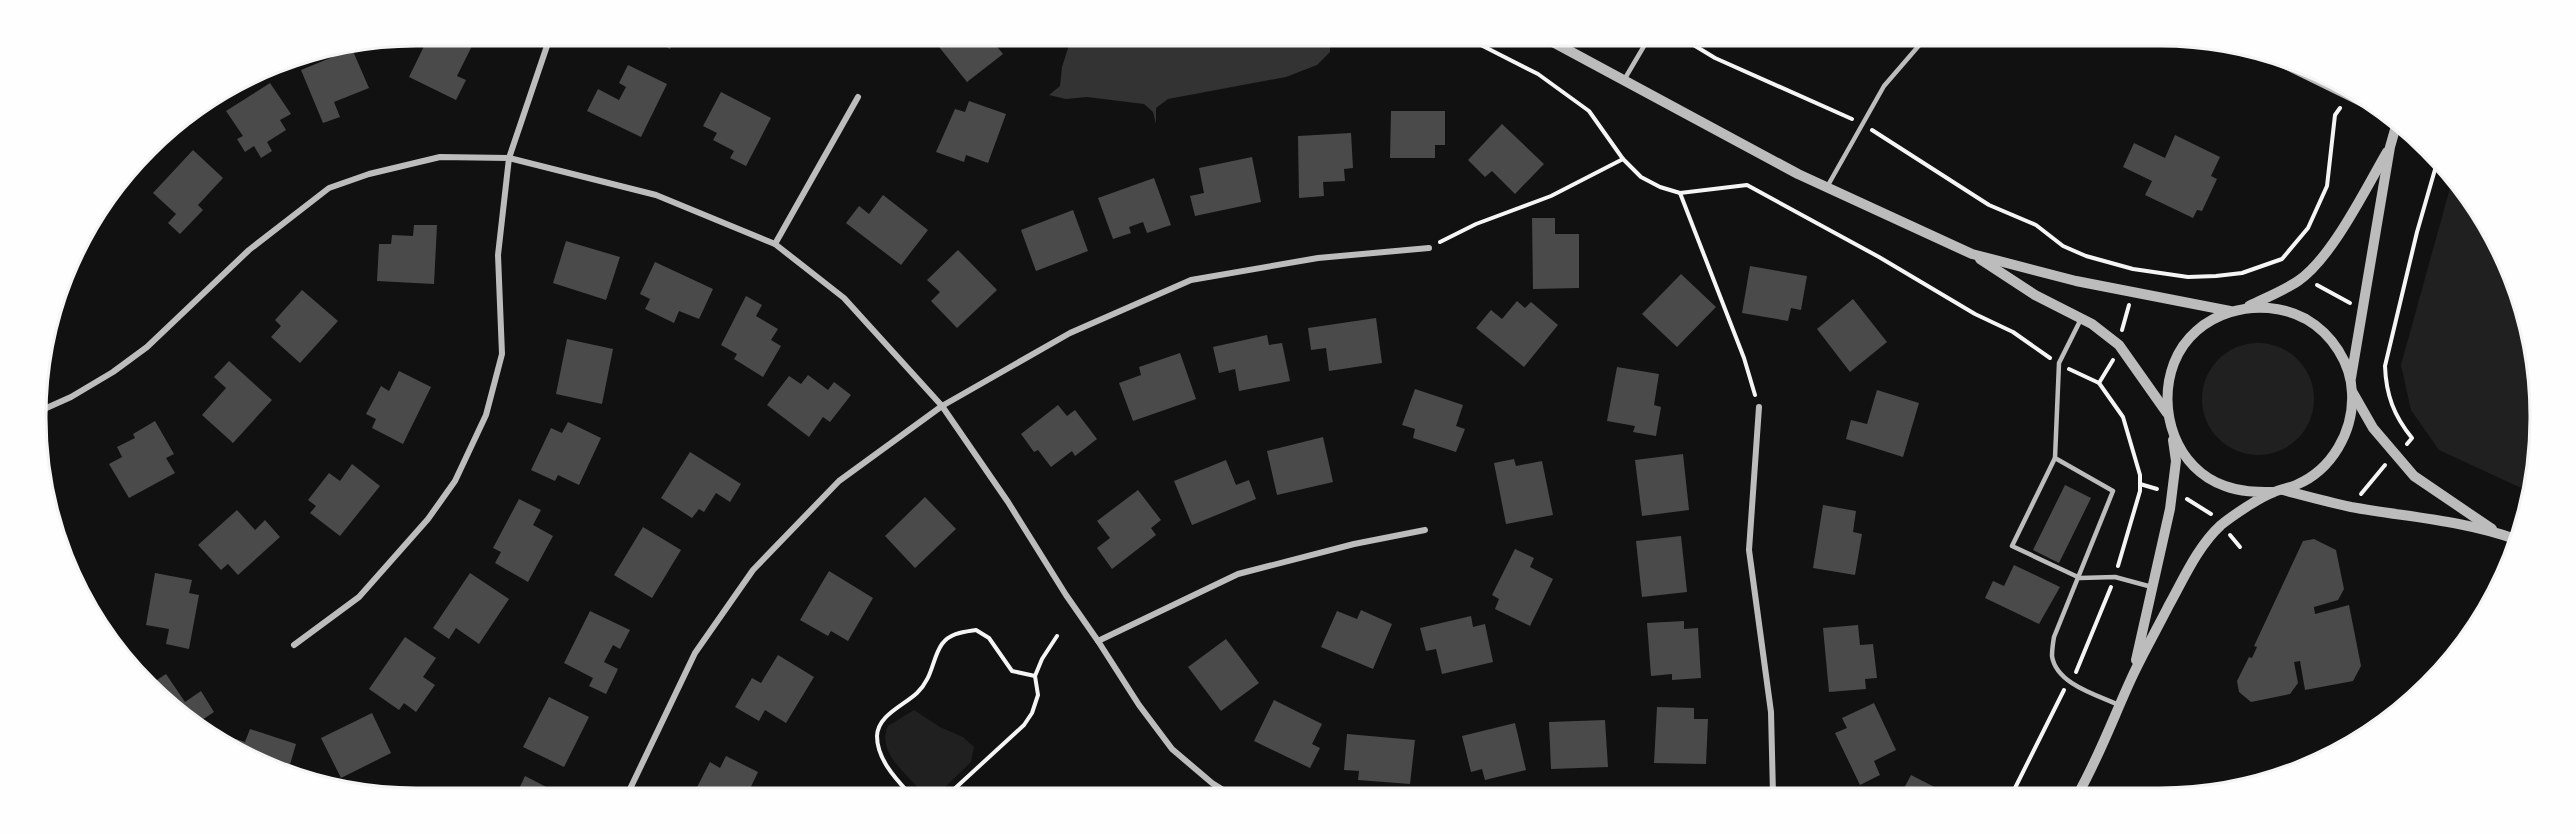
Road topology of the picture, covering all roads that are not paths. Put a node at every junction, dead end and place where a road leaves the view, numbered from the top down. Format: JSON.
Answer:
{"nodes":[{"id":1,"x":547,"y":46,"type":"edge"},
{"id":2,"x":1560,"y":46,"type":"edge"},
{"id":3,"x":1644,"y":46,"type":"edge"},
{"id":4,"x":1919,"y":46,"type":"edge"},
{"id":5,"x":2289,"y":70,"type":"edge"},
{"id":6,"x":1624,"y":80,"type":"junction"},
{"id":7,"x":858,"y":97,"type":"dead end"},
{"id":8,"x":2353,"y":102,"type":"edge"},
{"id":9,"x":2395,"y":131,"type":"edge"},
{"id":10,"x":2390,"y":147,"type":"junction"},
{"id":11,"x":509,"y":158,"type":"junction"},
{"id":12,"x":1826,"y":188,"type":"junction"},
{"id":13,"x":775,"y":244,"type":"junction"},
{"id":14,"x":1429,"y":248,"type":"road end"},
{"id":15,"x":1972,"y":254,"type":"junction"},
{"id":16,"x":2248,"y":307,"type":"junction"},
{"id":17,"x":2230,"y":311,"type":"junction"},
{"id":18,"x":2081,"y":319,"type":"junction"},
{"id":19,"x":2352,"y":387,"type":"junction"},
{"id":20,"x":942,"y":406,"type":"junction"},
{"id":21,"x":1759,"y":407,"type":"road end"},
{"id":22,"x":46,"y":408,"type":"edge"},
{"id":23,"x":2167,"y":413,"type":"junction"},
{"id":24,"x":2173,"y":434,"type":"junction"},
{"id":25,"x":2055,"y":458,"type":"junction"},
{"id":26,"x":2277,"y":491,"type":"junction"},
{"id":27,"x":1425,"y":530,"type":"dead end"},
{"id":28,"x":2497,"y":533,"type":"junction"},
{"id":29,"x":2510,"y":537,"type":"edge"},
{"id":30,"x":2080,"y":578,"type":"junction"},
{"id":31,"x":2152,"y":587,"type":"junction"},
{"id":32,"x":1098,"y":641,"type":"junction"},
{"id":33,"x":294,"y":645,"type":"dead end"},
{"id":34,"x":2133,"y":675,"type":"junction"},
{"id":35,"x":2120,"y":705,"type":"junction"},
{"id":36,"x":631,"y":788,"type":"edge"},
{"id":37,"x":1220,"y":788,"type":"edge"},
{"id":38,"x":1773,"y":788,"type":"edge"},
{"id":39,"x":2081,"y":788,"type":"edge"}],
"edges":[{"from":1,"to":11,"type":"street"},
{"from":2,"to":6,"type":"street"},
{"from":3,"to":6,"type":"lane"},
{"from":4,"to":12,"type":"lane"},
{"from":5,"to":8,"type":"lane"},
{"from":6,"to":12,"type":"street"},
{"from":7,"to":13,"type":"street"},
{"from":9,"to":10,"type":"street"},
{"from":10,"to":16,"type":"street"},
{"from":10,"to":19,"type":"street"},
{"from":11,"to":13,"type":"street"},
{"from":11,"to":22,"type":"street"},
{"from":11,"to":33,"type":"street"},
{"from":12,"to":15,"type":"street"},
{"from":13,"to":20,"type":"street"},
{"from":14,"to":20,"type":"street"},
{"from":15,"to":17,"type":"street"},
{"from":15,"to":18,"type":"street"},
{"from":16,"to":17,"type":"street"},
{"from":16,"to":19,"type":"street"},
{"from":17,"to":23,"type":"street"},
{"from":18,"to":23,"type":"street"},
{"from":18,"to":25,"type":"lane"},
{"from":19,"to":26,"type":"street"},
{"from":19,"to":28,"type":"street"},
{"from":20,"to":32,"type":"street"},
{"from":20,"to":36,"type":"street"},
{"from":21,"to":38,"type":"street"},
{"from":23,"to":24,"type":"street"},
{"from":24,"to":26,"type":"street"},
{"from":24,"to":31,"type":"street"},
{"from":25,"to":30,"type":"lane"},
{"from":25,"to":30,"type":"lane"},
{"from":26,"to":28,"type":"street"},
{"from":26,"to":34,"type":"street"},
{"from":27,"to":32,"type":"street"},
{"from":28,"to":29,"type":"street"},
{"from":30,"to":31,"type":"lane"},
{"from":30,"to":35,"type":"lane"},
{"from":31,"to":34,"type":"street"},
{"from":32,"to":37,"type":"street"},
{"from":34,"to":35,"type":"street"},
{"from":35,"to":39,"type":"street"}]}
